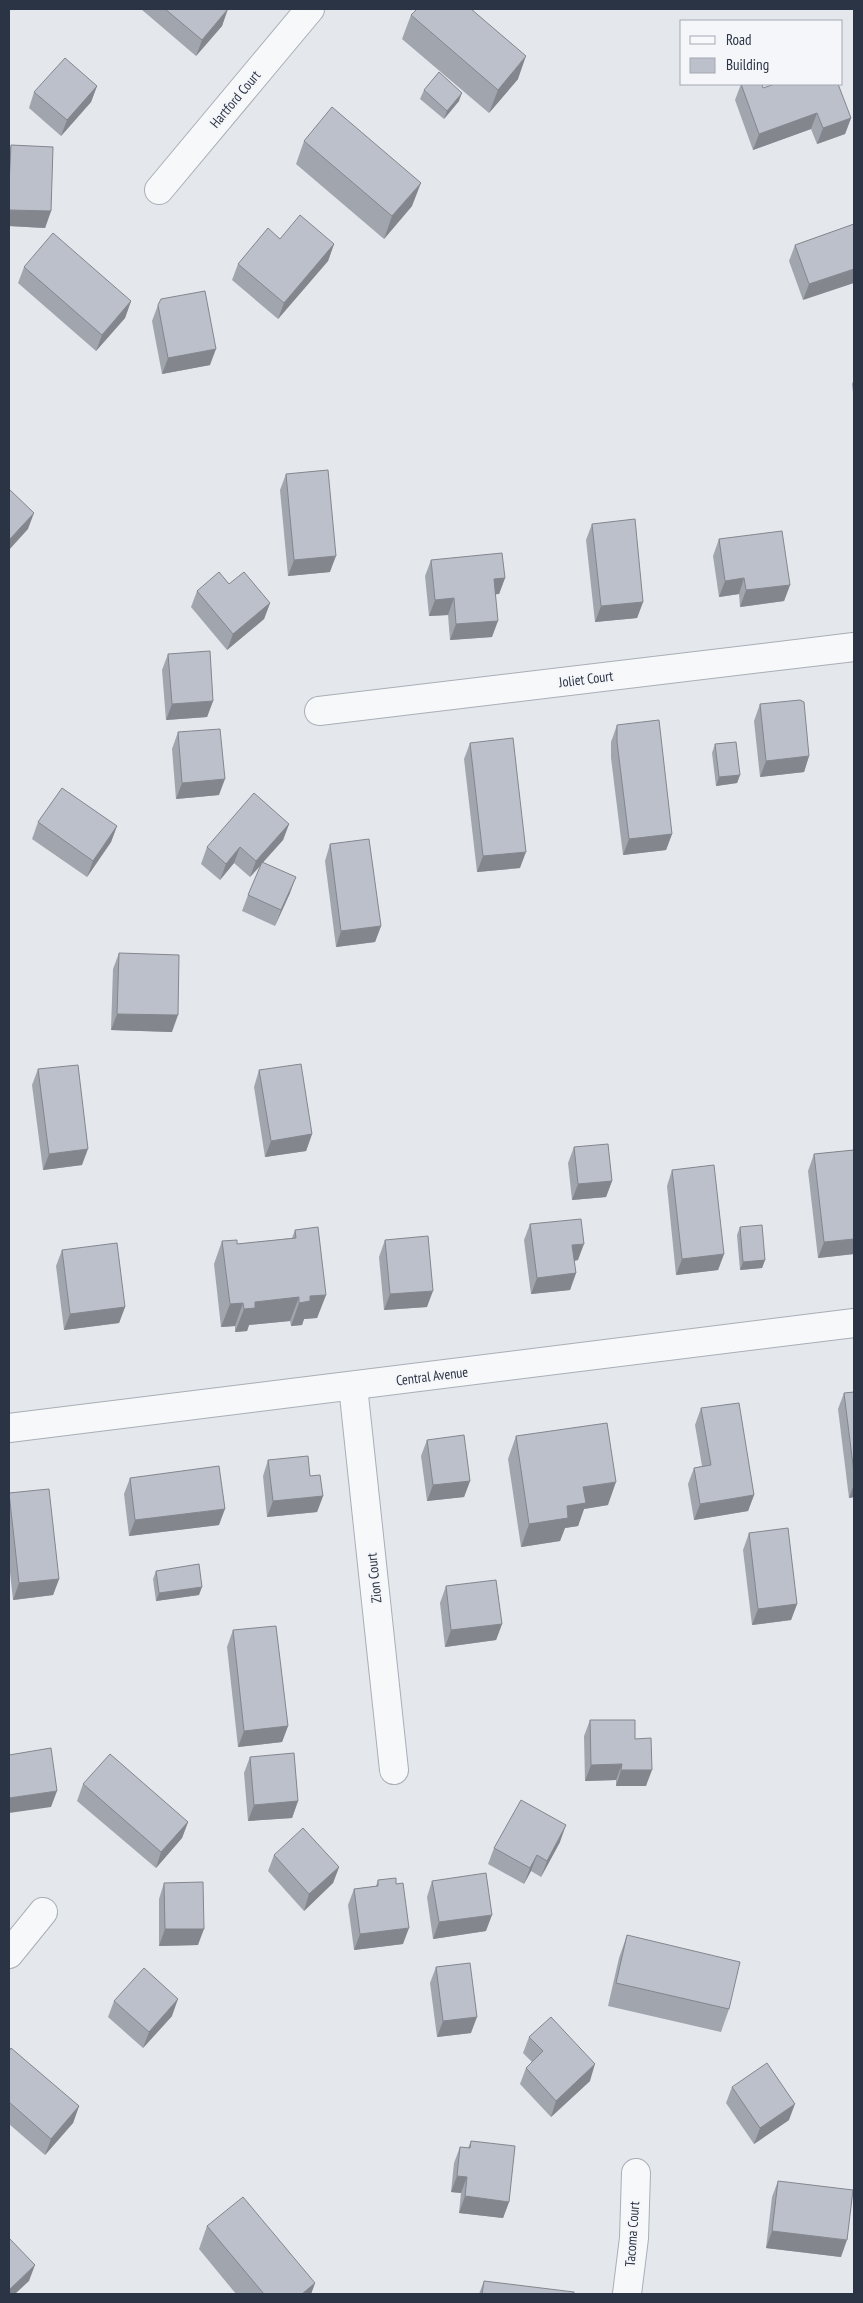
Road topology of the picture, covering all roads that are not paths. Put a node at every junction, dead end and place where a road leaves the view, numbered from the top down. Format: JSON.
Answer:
{"nodes":[{"id":1,"x":310,"y":9,"type":"edge"},
{"id":2,"x":160,"y":190,"type":"dead end"},
{"id":3,"x":854,"y":647,"type":"edge"},
{"id":4,"x":318,"y":712,"type":"dead end"},
{"id":5,"x":854,"y":1322,"type":"edge"},
{"id":6,"x":353,"y":1386,"type":"junction"},
{"id":7,"x":9,"y":1428,"type":"edge"},
{"id":8,"x":394,"y":1770,"type":"dead end"},
{"id":9,"x":43,"y":1912,"type":"dead end"},
{"id":10,"x":9,"y":1954,"type":"edge"},
{"id":11,"x":636,"y":2174,"type":"dead end"},
{"id":12,"x":627,"y":2294,"type":"edge"}],
"edges":[{"from":1,"to":2,"type":"street","name":"Hartford Court"},
{"from":3,"to":4,"type":"street","name":"Joliet Court"},
{"from":5,"to":6,"type":"street","name":"Central Avenue"},
{"from":6,"to":7,"type":"street","name":"Central Avenue"},
{"from":6,"to":8,"type":"street","name":"Zion Court"},
{"from":9,"to":10,"type":"street"},
{"from":11,"to":12,"type":"street","name":"Tacoma Court"}]}
